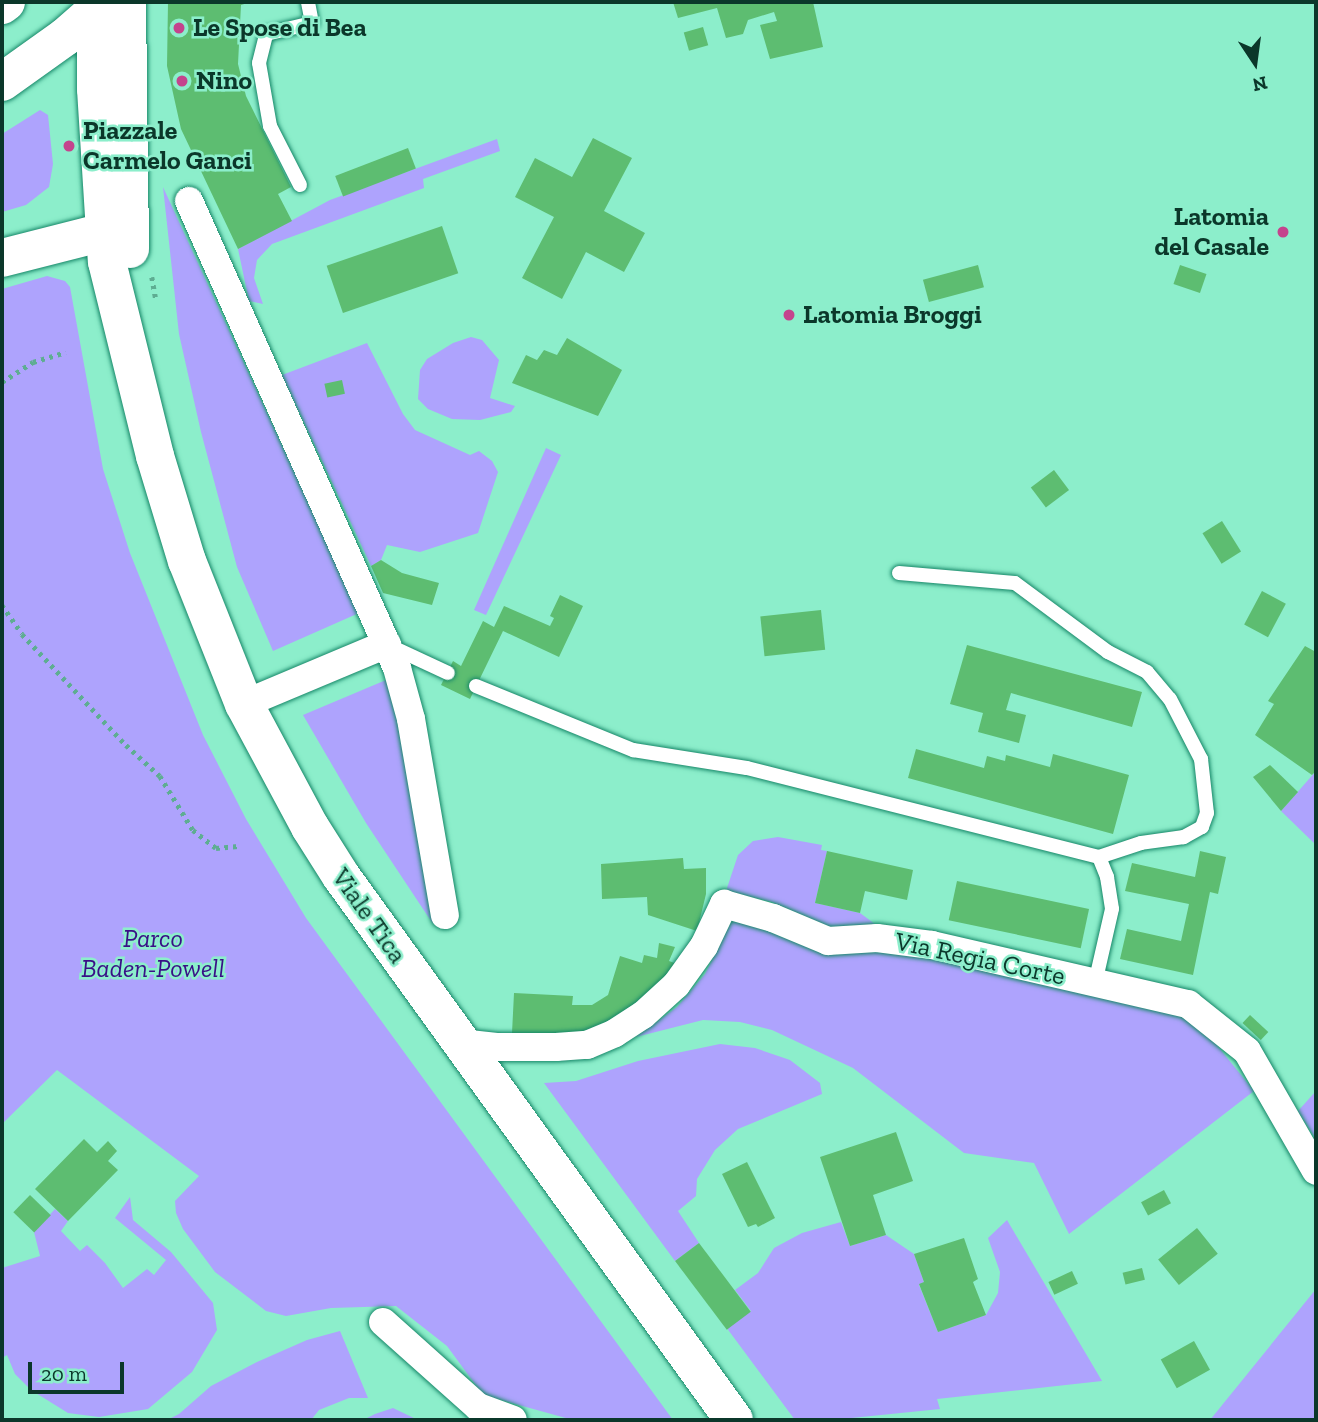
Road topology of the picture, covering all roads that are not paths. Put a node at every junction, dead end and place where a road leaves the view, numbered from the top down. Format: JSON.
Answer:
{"nodes":[{"id":1,"x":6,"y":2,"type":"edge"},
{"id":2,"x":308,"y":2,"type":"edge"},
{"id":3,"x":2,"y":5,"type":"edge"},
{"id":4,"x":104,"y":9,"type":"edge"},
{"id":5,"x":15,"y":73,"type":"edge"},
{"id":6,"x":96,"y":89,"type":"junction"},
{"id":7,"x":300,"y":185,"type":"dead end"},
{"id":8,"x":189,"y":201,"type":"dead end"},
{"id":9,"x":104,"y":232,"type":"junction"},
{"id":10,"x":2,"y":258,"type":"edge"},
{"id":11,"x":130,"y":346,"type":"junction"},
{"id":12,"x":899,"y":573,"type":"dead end"},
{"id":13,"x":387,"y":644,"type":"junction"},
{"id":14,"x":447,"y":673,"type":"dead end"},
{"id":15,"x":476,"y":686,"type":"dead end"},
{"id":16,"x":244,"y":704,"type":"junction"},
{"id":17,"x":1099,"y":856,"type":"junction"},
{"id":18,"x":445,"y":915,"type":"dead end"},
{"id":19,"x":1095,"y":983,"type":"junction"},
{"id":20,"x":460,"y":1043,"type":"junction"},
{"id":21,"x":1316,"y":1171,"type":"edge"},
{"id":22,"x":383,"y":1322,"type":"dead end"},
{"id":23,"x":513,"y":1420,"type":"edge"},
{"id":24,"x":734,"y":1420,"type":"edge"}],
"edges":[{"from":1,"to":3,"type":"main road"},
{"from":2,"to":7,"type":"lane"},
{"from":4,"to":5,"type":"main road"},
{"from":4,"to":6,"type":"main road"},
{"from":4,"to":11,"type":"main road"},
{"from":5,"to":6,"type":"main road"},
{"from":6,"to":9,"type":"main road"},
{"from":8,"to":13,"type":"street"},
{"from":9,"to":10,"type":"main road"},
{"from":9,"to":11,"type":"main road"},
{"from":11,"to":16,"type":"main road","name":"Viale Tica"},
{"from":12,"to":17,"type":"lane"},
{"from":13,"to":14,"type":"lane"},
{"from":13,"to":16,"type":"street"},
{"from":13,"to":18,"type":"street"},
{"from":15,"to":17,"type":"lane"},
{"from":16,"to":20,"type":"main road","name":"Viale Tica"},
{"from":17,"to":19,"type":"lane"},
{"from":19,"to":20,"type":"street","name":"Via Regia Corte"},
{"from":19,"to":21,"type":"street","name":"Via Regia Corte"},
{"from":20,"to":24,"type":"main road","name":"Viale Tica"},
{"from":22,"to":23,"type":"street"}]}
